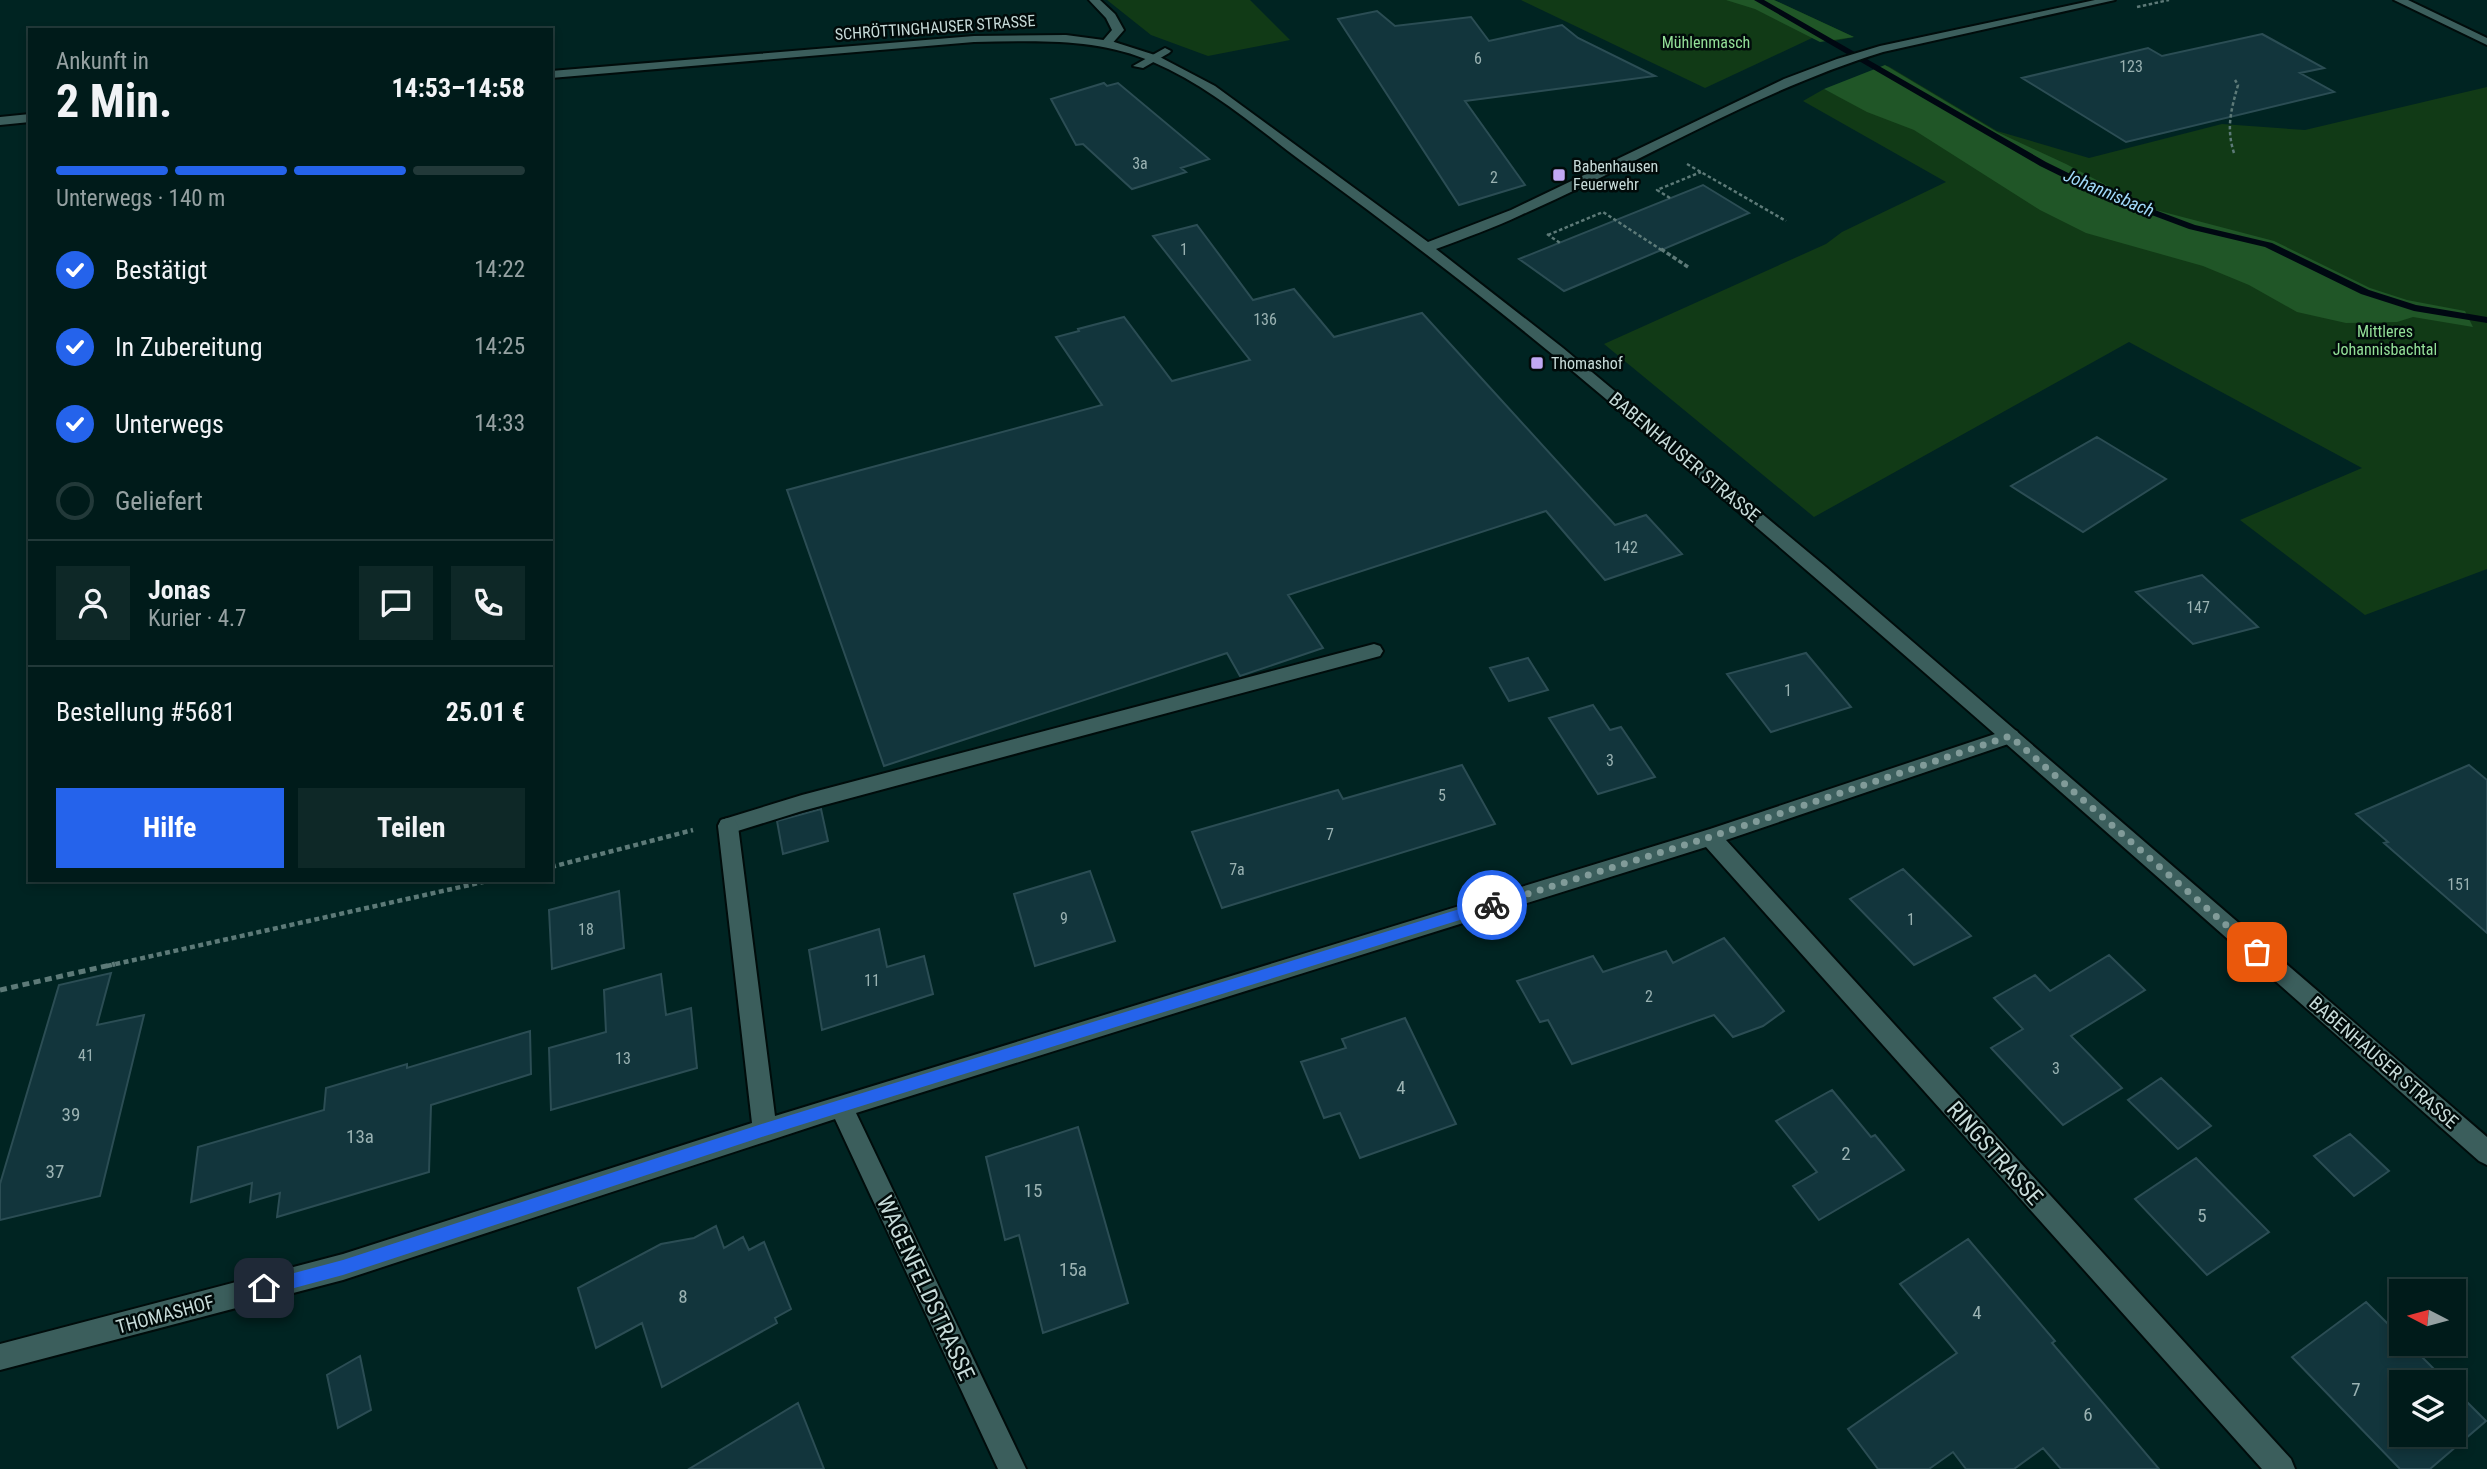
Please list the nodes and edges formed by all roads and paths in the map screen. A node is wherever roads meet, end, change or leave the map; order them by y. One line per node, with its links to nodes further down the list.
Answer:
1 (1094, 0): 5 (main road)
2 (2110, 0): 18 (main road)
3 (2399, 0): 4 (main road)
4 (2487, 42)
5 (1106, 44): 6 (main road, SCHRÖTTINGHAUSER STRASSE); 8 (main road, SCHRÖTTINGHAUSER STRASSE)
6 (1160, 54): 7 (main road); 18 (main road, SCHRÖTTINGHAUSER STRASSE)
7 (1139, 66)
8 (553, 75)
9 (2235, 80): 12 (path)
10 (28, 118): 11 (main road)
11 (0, 121)
12 (2234, 153)
13 (1683, 161): 14 (path)
14 (1701, 172): 15 (path); 16 (path)
15 (1670, 198)
16 (1786, 221)
17 (1548, 235): 19 (path)
18 (1428, 247): 21 (main road, BABENHAUSER STRASSE)
19 (1688, 267)
20 (1374, 651): 22 (main road)
21 (2010, 736): 23 (main road, THOMASHOF); 29 (main road, BABENHAUSER STRASSE)
22 (728, 826): 24 (path); 28 (main road)
23 (1710, 837): 27 (main road, THOMASHOF); 32 (main road, RINGSTRASSE)
24 (553, 866)
25 (483, 882): 26 (path)
26 (0, 990)
27 (841, 1106): 28 (main road, THOMASHOF); 31 (main road, WAGENFELDSTRASSE)
28 (765, 1130): 30 (main road, THOMASHOF)
29 (2487, 1153)
30 (0, 1357)
31 (1012, 1469)
32 (2281, 1469)

